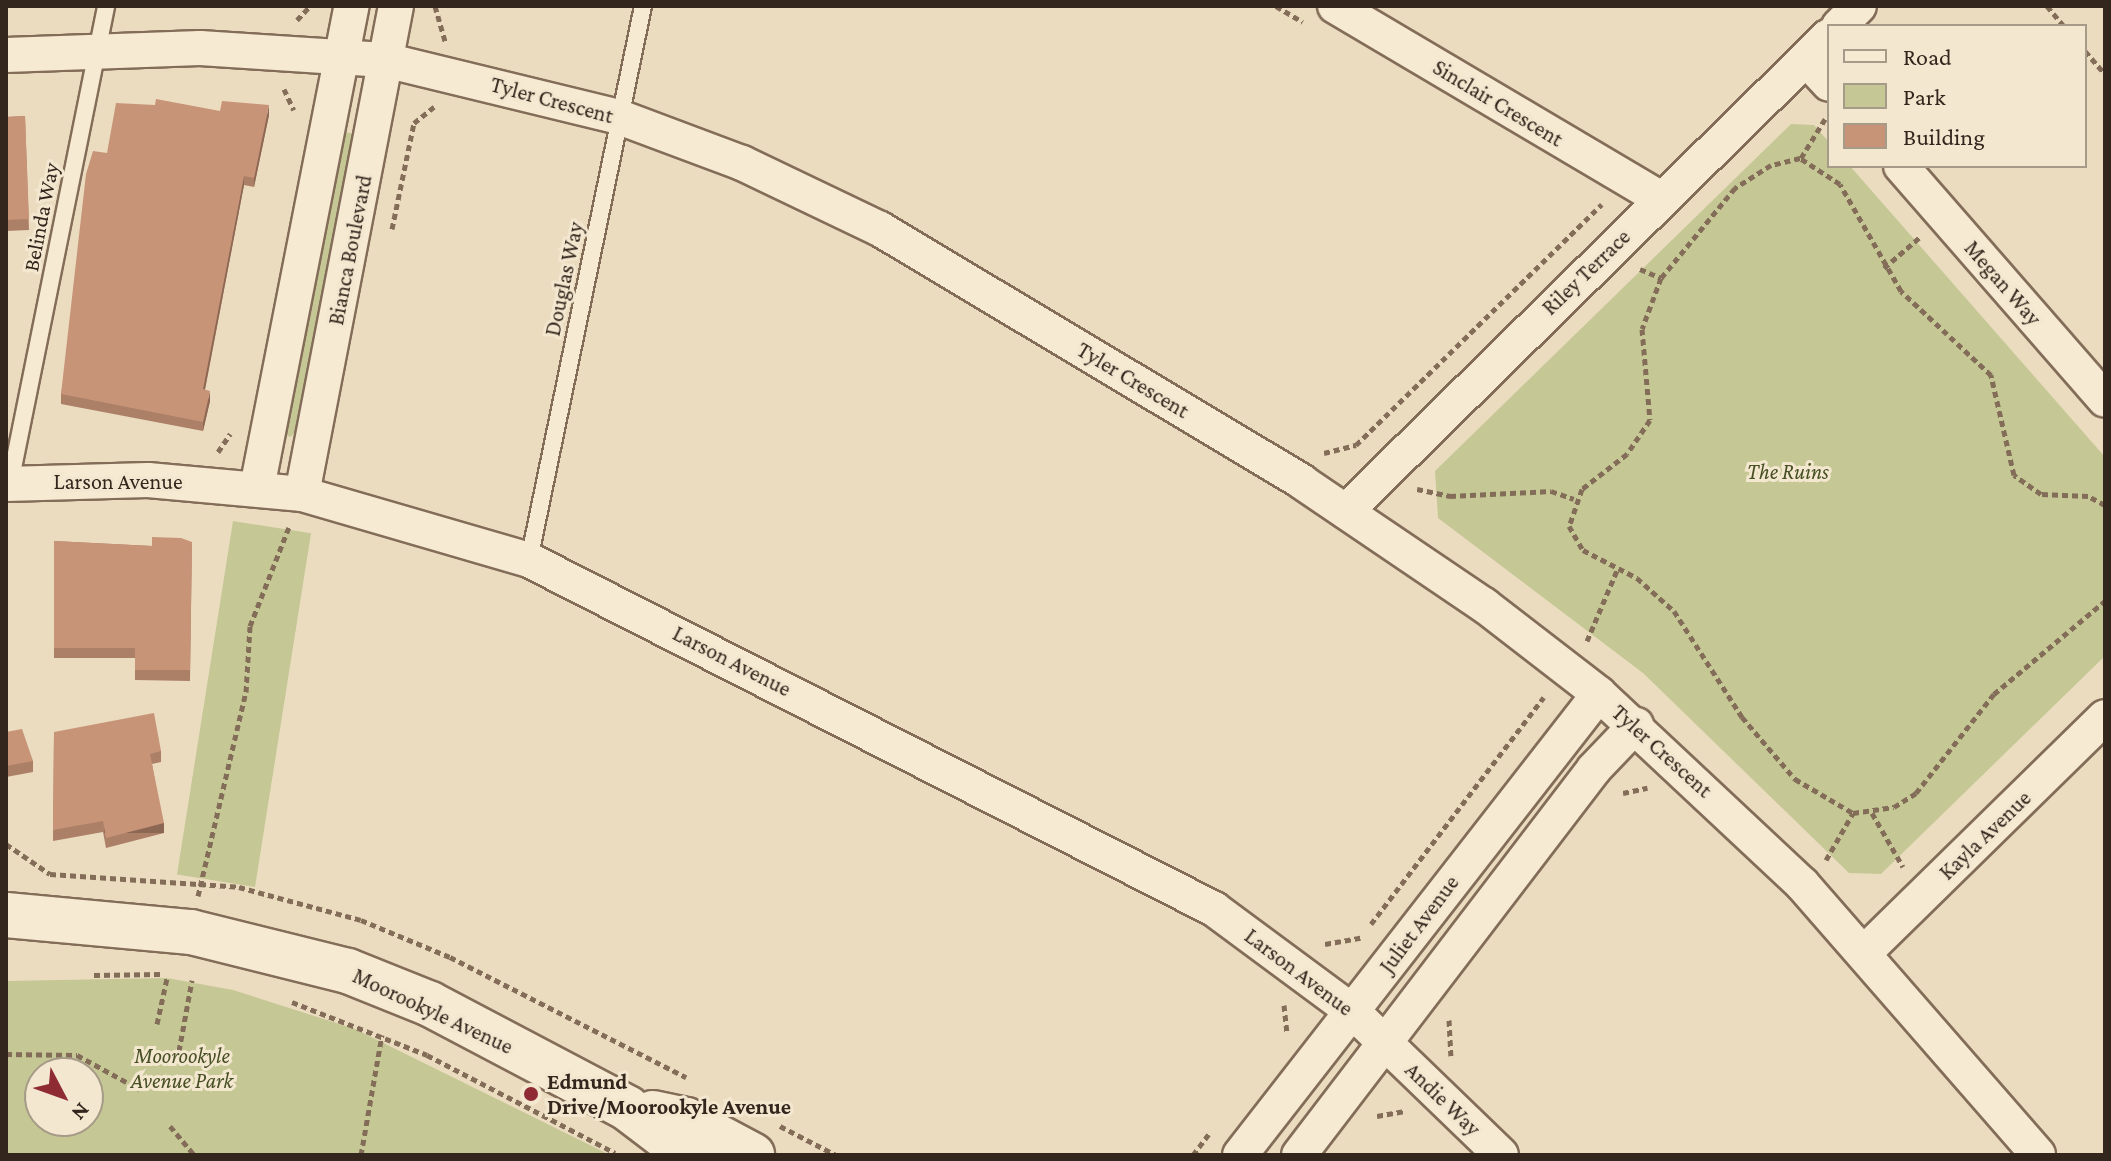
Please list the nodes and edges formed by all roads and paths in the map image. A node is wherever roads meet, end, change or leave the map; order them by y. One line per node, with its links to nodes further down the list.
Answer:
1 (106, 6): 12 (lane, Belinda Way)
2 (310, 6): 14 (path)
3 (352, 6): 17 (street, Bianca Boulevard)
4 (396, 6): 18 (street, Bianca Boulevard)
5 (435, 6): 19 (path)
6 (643, 6): 24 (lane, Douglas Way)
7 (1335, 6): 29 (street, Sinclair Crescent)
8 (1859, 6): 10 (street)
9 (2047, 6): 11 (path)
10 (1841, 24)
11 (2062, 24)
12 (98, 47): 14 (street, Tyler Crescent); 16 (street, Tyler Crescent); 40 (lane, Belinda Way)
13 (1817, 47): 21 (street); 30 (street, Riley Terrace)
14 (289, 53): 17 (street, Tyler Crescent); 26 (path)
15 (2087, 53): 20 (path)
16 (6, 55)
17 (341, 57): 18 (street, Tyler Crescent); 41 (street, Bianca Boulevard)
18 (385, 60): 19 (street, Tyler Crescent); 42 (street, Bianca Boulevard)
19 (439, 71): 22 (path); 24 (street, Tyler Crescent)
20 (2105, 74)
21 (1827, 78)
22 (433, 109): 23 (path); 32 (path)
23 (447, 111)
24 (619, 117): 38 (street, Tyler Crescent); 49 (lane, Douglas Way)
25 (1827, 119): 27 (path)
26 (292, 120)
27 (1800, 158): 33 (path); 43 (path)
28 (1903, 168): 31 (street, Megan Way)
29 (1626, 180): 30 (street, Sinclair Crescent); 36 (path)
30 (1661, 199): 37 (street, Riley Terrace)
31 (1945, 216): 33 (path); 34 (street, Megan Way)
32 (389, 244)
33 (1884, 268): 44 (path)
34 (2105, 400)
35 (232, 420): 39 (path)
36 (1367, 435): 37 (path); 38 (path)
37 (1392, 462): 43 (path); 45 (street, Riley Terrace)
38 (1302, 482): 45 (street, Tyler Crescent)
39 (213, 483): 40 (street, Larson Avenue); 41 (street, Larson Avenue)
40 (8, 484)
41 (257, 488): 42 (street, Larson Avenue)
42 (302, 494): 49 (street, Larson Avenue)
43 (1574, 499): 50 (path)
44 (2105, 505)
45 (1346, 511): 52 (street, Tyler Crescent)
46 (278, 524): 47 (path)
47 (289, 527): 48 (path); 63 (path)
48 (303, 528)
49 (529, 560): 65 (street, Larson Avenue)
50 (1618, 568): 51 (path); 52 (path)
51 (2105, 601)
52 (1566, 669): 54 (street, Tyler Crescent); 55 (path)
53 (1534, 688): 55 (path)
54 (1599, 694): 57 (street, Tyler Crescent); 69 (street, Juliet Avenue)
55 (1545, 696): 65 (path)
56 (2105, 717): 64 (street, Kayla Avenue)
57 (1636, 725): 64 (street, Tyler Crescent); 73 (street, Juliet Avenue)
58 (1652, 787): 59 (path)
59 (1615, 803)
60 (6, 883): 62 (street, Moorookyle Avenue)
61 (6, 915): 62 (street, Moorookyle Avenue)
62 (86, 922): 63 (street, Moorookyle Avenue)
63 (191, 932): 79 (street, Moorookyle Avenue)
64 (1864, 953): 92 (street, Tyler Crescent)
65 (1288, 961): 69 (street, Larson Avenue); 74 (path)
66 (94, 975): 71 (path)
67 (192, 980): 75 (path)
68 (279, 998): 72 (path)
69 (1352, 1011): 73 (street, Larson Avenue); 89 (street, Juliet Avenue)
70 (1455, 1011): 78 (path)
71 (157, 1024)
72 (382, 1035): 84 (path); 85 (path)
73 (1386, 1043): 78 (street, Andie Way); 90 (street, Juliet Avenue)
74 (1278, 1046)
75 (179, 1051)
76 (6, 1054): 77 (path)
77 (139, 1089)
78 (1444, 1098): 80 (path); 91 (street, Andie Way)
79 (627, 1108): 86 (street, Moorookyle Avenue); 87 (street, Moorookyle Avenue)
80 (1372, 1123)
81 (170, 1126): 83 (path)
82 (1212, 1131): 88 (path)
83 (194, 1155)
84 (361, 1155)
85 (620, 1155)
86 (689, 1155)
87 (752, 1155)
88 (1193, 1155)
89 (1240, 1155)
90 (1299, 1155)
91 (1501, 1155)
92 (2038, 1155)

